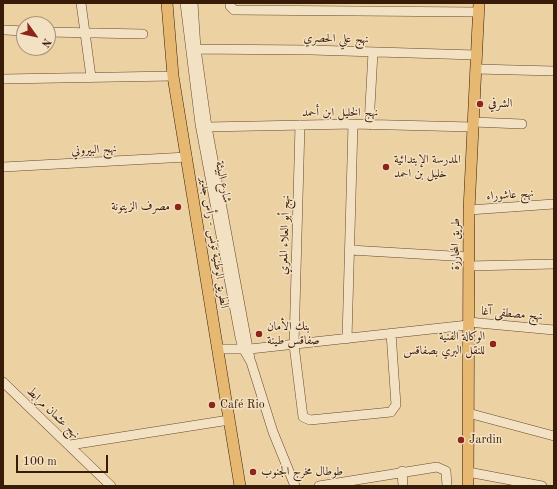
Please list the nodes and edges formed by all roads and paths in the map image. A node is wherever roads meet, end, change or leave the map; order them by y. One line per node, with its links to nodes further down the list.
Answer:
1 (81, 3): 14 (street)
2 (166, 3): 21 (main road, الطريق الوطنية تونس - رأس جدير)
3 (185, 3): 16 (street, شارع البيئة)
4 (192, 3): 16 (street, شارع البيئة)
5 (230, 3): 7 (street)
6 (314, 6): 7 (street); 8 (street)
7 (271, 7)
8 (358, 8): 9 (street)
9 (424, 8): 10 (street)
10 (479, 8): 18 (main road, طريق المحارزة)
11 (5, 30): 12 (street)
12 (16, 31)
13 (56, 32): 14 (street)
14 (85, 33): 15 (street); 22 (street)
15 (143, 34)
16 (193, 49): 17 (street, نهج علي الحصري); 29 (street, شارع البيئة); 43 (street, شارع البيئة)
17 (373, 52): 18 (street, نهج علي الحصري); 28 (street)
18 (476, 55): 19 (main road, طريق المحارزة)
19 (476, 69): 20 (street); 25 (main road, طريق المحارزة)
20 (554, 71)
21 (174, 76): 22 (street); 30 (main road, الطريق الوطنية تونس - رأس جدير)
22 (91, 77): 23 (street)
23 (3, 79)
24 (353, 124): 27 (street, نهج الخليل ابن أحمد); 28 (street, نهج الخليل ابن أحمد); 34 (street)
25 (473, 124): 26 (street, نهج الخليل ابن أحمد); 28 (street, نهج الخليل ابن أحمد); 33 (main road, طريق المحارزة)
26 (522, 124)
27 (300, 125): 29 (street, نهج الخليل ابن أحمد); 41 (street, نهج أبو العلاء المعري)
28 (369, 125)
29 (207, 127): 43 (street, شارع البيئة)
30 (187, 157): 31 (street, نهج البيروني); 42 (main road, الطريق الوطنية تونس - رأس جدير)
31 (3, 167)
32 (554, 204): 33 (street, نهج عاشوراء)
33 (468, 210): 35 (main road, طريق المحارزة)
34 (350, 250): 35 (street); 40 (street)
35 (469, 262): 36 (street); 37 (main road, طريق المحارزة)
36 (554, 264)
37 (468, 324): 38 (street, نهج مصطفى آغا); 39 (street, نهج مصطفى آغا); 47 (main road, طريق المحارزة)
38 (554, 330)
39 (391, 333): 40 (street, نهج مصطفى آغا); 41 (street, نهج أبو العلاء المعري)
40 (347, 338): 41 (street, نهج مصطفى آغا)
41 (294, 345): 43 (street, نهج مصطفى آغا)
42 (218, 349): 43 (street, نهج مصطفى آغا); 48 (main road, الطريق الوطنية تونس - رأس جدير)
43 (246, 349): 56 (street, شارع البيئة)
44 (3, 378): 46 (street, نهج عثمان مرابط)
45 (3, 382): 46 (street, نهج عثمان مرابط)
46 (12, 390): 50 (street, نهج عثمان مرابط)
47 (468, 413): 49 (street); 52 (main road, طريق المحارزة)
48 (229, 420): 50 (street); 55 (main road, الطريق الوطنية تونس - رأس جدير)
49 (554, 436)
50 (70, 445): 54 (street, نهج عثمان مرابط)
51 (402, 471): 57 (street); 58 (street); 59 (street)
52 (468, 472): 53 (street); 60 (main road, طريق المحارزة)
53 (511, 484): 61 (street)
54 (111, 486)
55 (240, 486)
56 (295, 486)
57 (319, 486)
58 (403, 486)
59 (447, 486)
60 (468, 486)
61 (542, 486)

